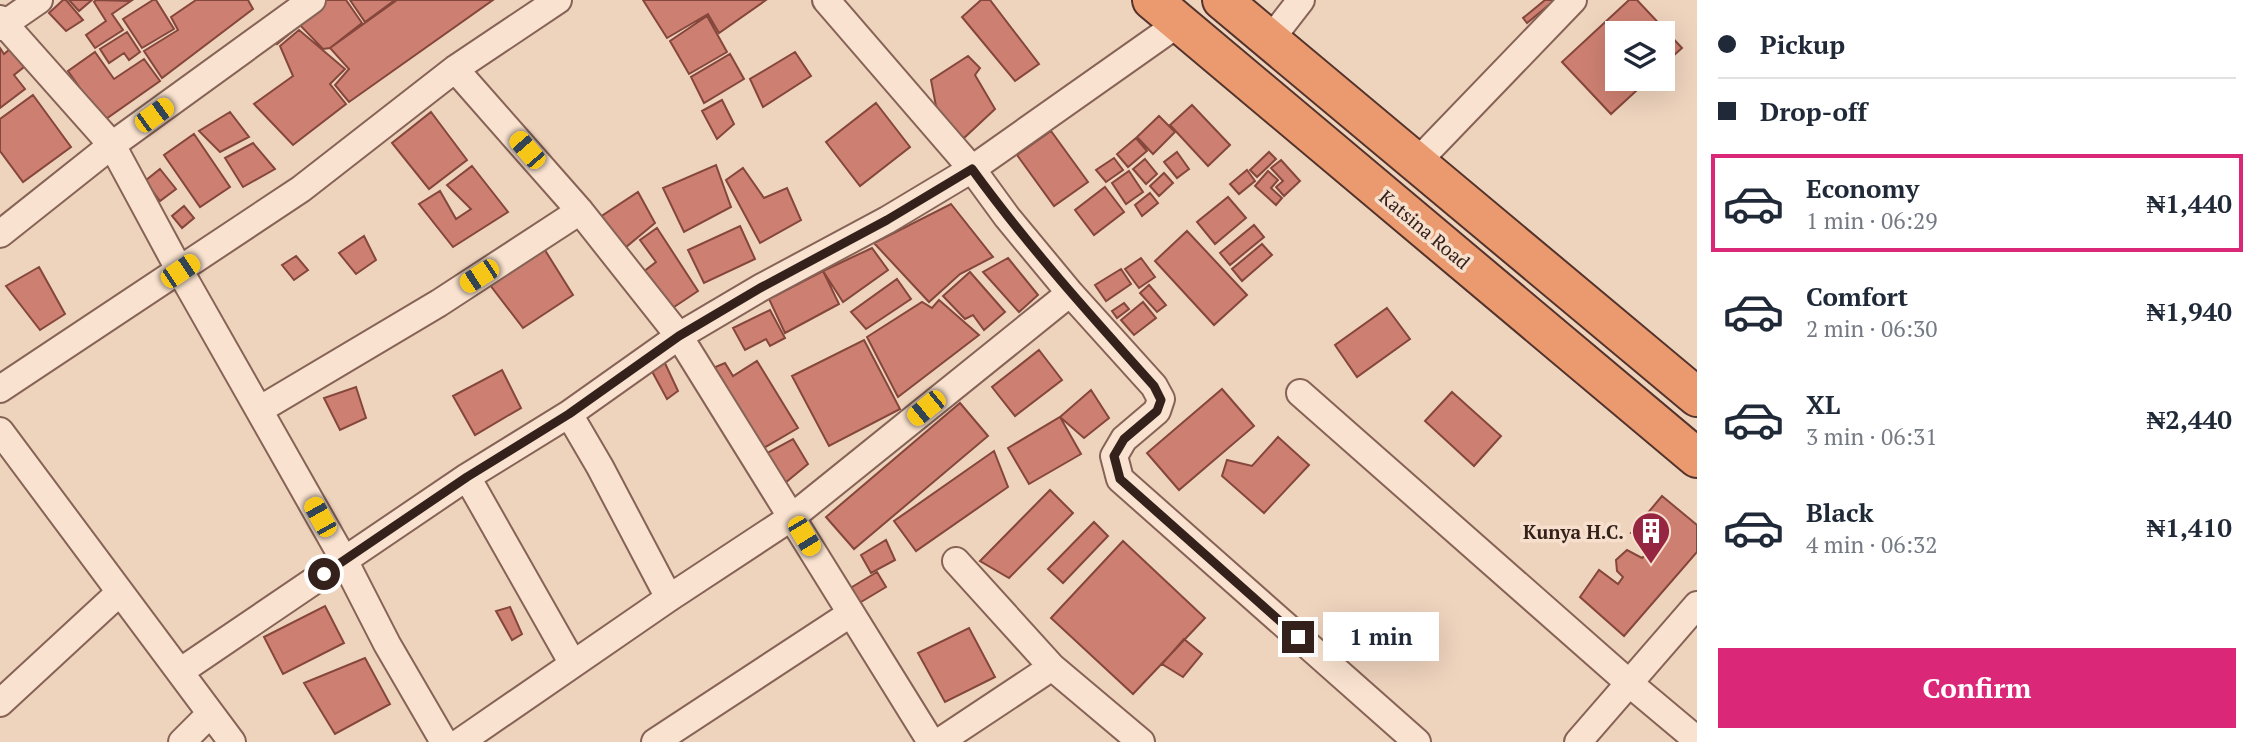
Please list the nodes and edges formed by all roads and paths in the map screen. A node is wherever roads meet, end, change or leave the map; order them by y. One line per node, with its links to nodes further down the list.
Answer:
1 (39, 0): 9 (street)
2 (312, 0): 12 (street)
3 (558, 0): 11 (street)
4 (826, 0): 14 (street)
5 (1222, 0): 10 (highway)
6 (1301, 0): 10 (street)
7 (1573, 0): 13 (street)
8 (1166, 11): 14 (street); 26 (highway, Katsina Road)
9 (1, 23): 12 (street)
10 (1270, 40): 13 (highway)
11 (455, 69): 15 (street); 17 (street)
12 (112, 145): 16 (street); 17 (street)
13 (1417, 162): 22 (highway)
14 (972, 169): 18 (street); 19 (street)
15 (580, 211): 19 (street); 23 (street)
16 (0, 234)
17 (180, 271): 20 (street); 23 (street)
18 (1070, 293): 28 (street); 50 (street)
19 (679, 336): 24 (street); 28 (street)
20 (0, 389)
21 (1300, 393): 38 (street)
22 (1697, 397)
23 (259, 410): 29 (street)
24 (569, 414): 27 (street); 32 (street)
25 (0, 431): 31 (street)
26 (1697, 458)
27 (467, 477): 29 (street); 35 (street)
28 (792, 517): 32 (street); 34 (street)
29 (344, 560): 37 (street); 44 (street)
30 (956, 561): 36 (street)
31 (119, 593): 37 (street); 39 (street)
32 (669, 598): 35 (street)
33 (1697, 606): 38 (street)
34 (850, 614): 46 (street); 47 (street)
35 (573, 664): 45 (street)
36 (1052, 667): 48 (street); 49 (street)
37 (181, 671): 40 (street)
38 (1629, 683): 41 (street); 51 (street)
39 (0, 703)
40 (210, 714): 42 (street); 43 (street)
41 (1697, 740)
42 (182, 742)
43 (232, 742)
44 (444, 742)
45 (460, 742)
46 (655, 742)
47 (931, 742)
48 (939, 742)
49 (1142, 742)
50 (1417, 742)
51 (1578, 742)

